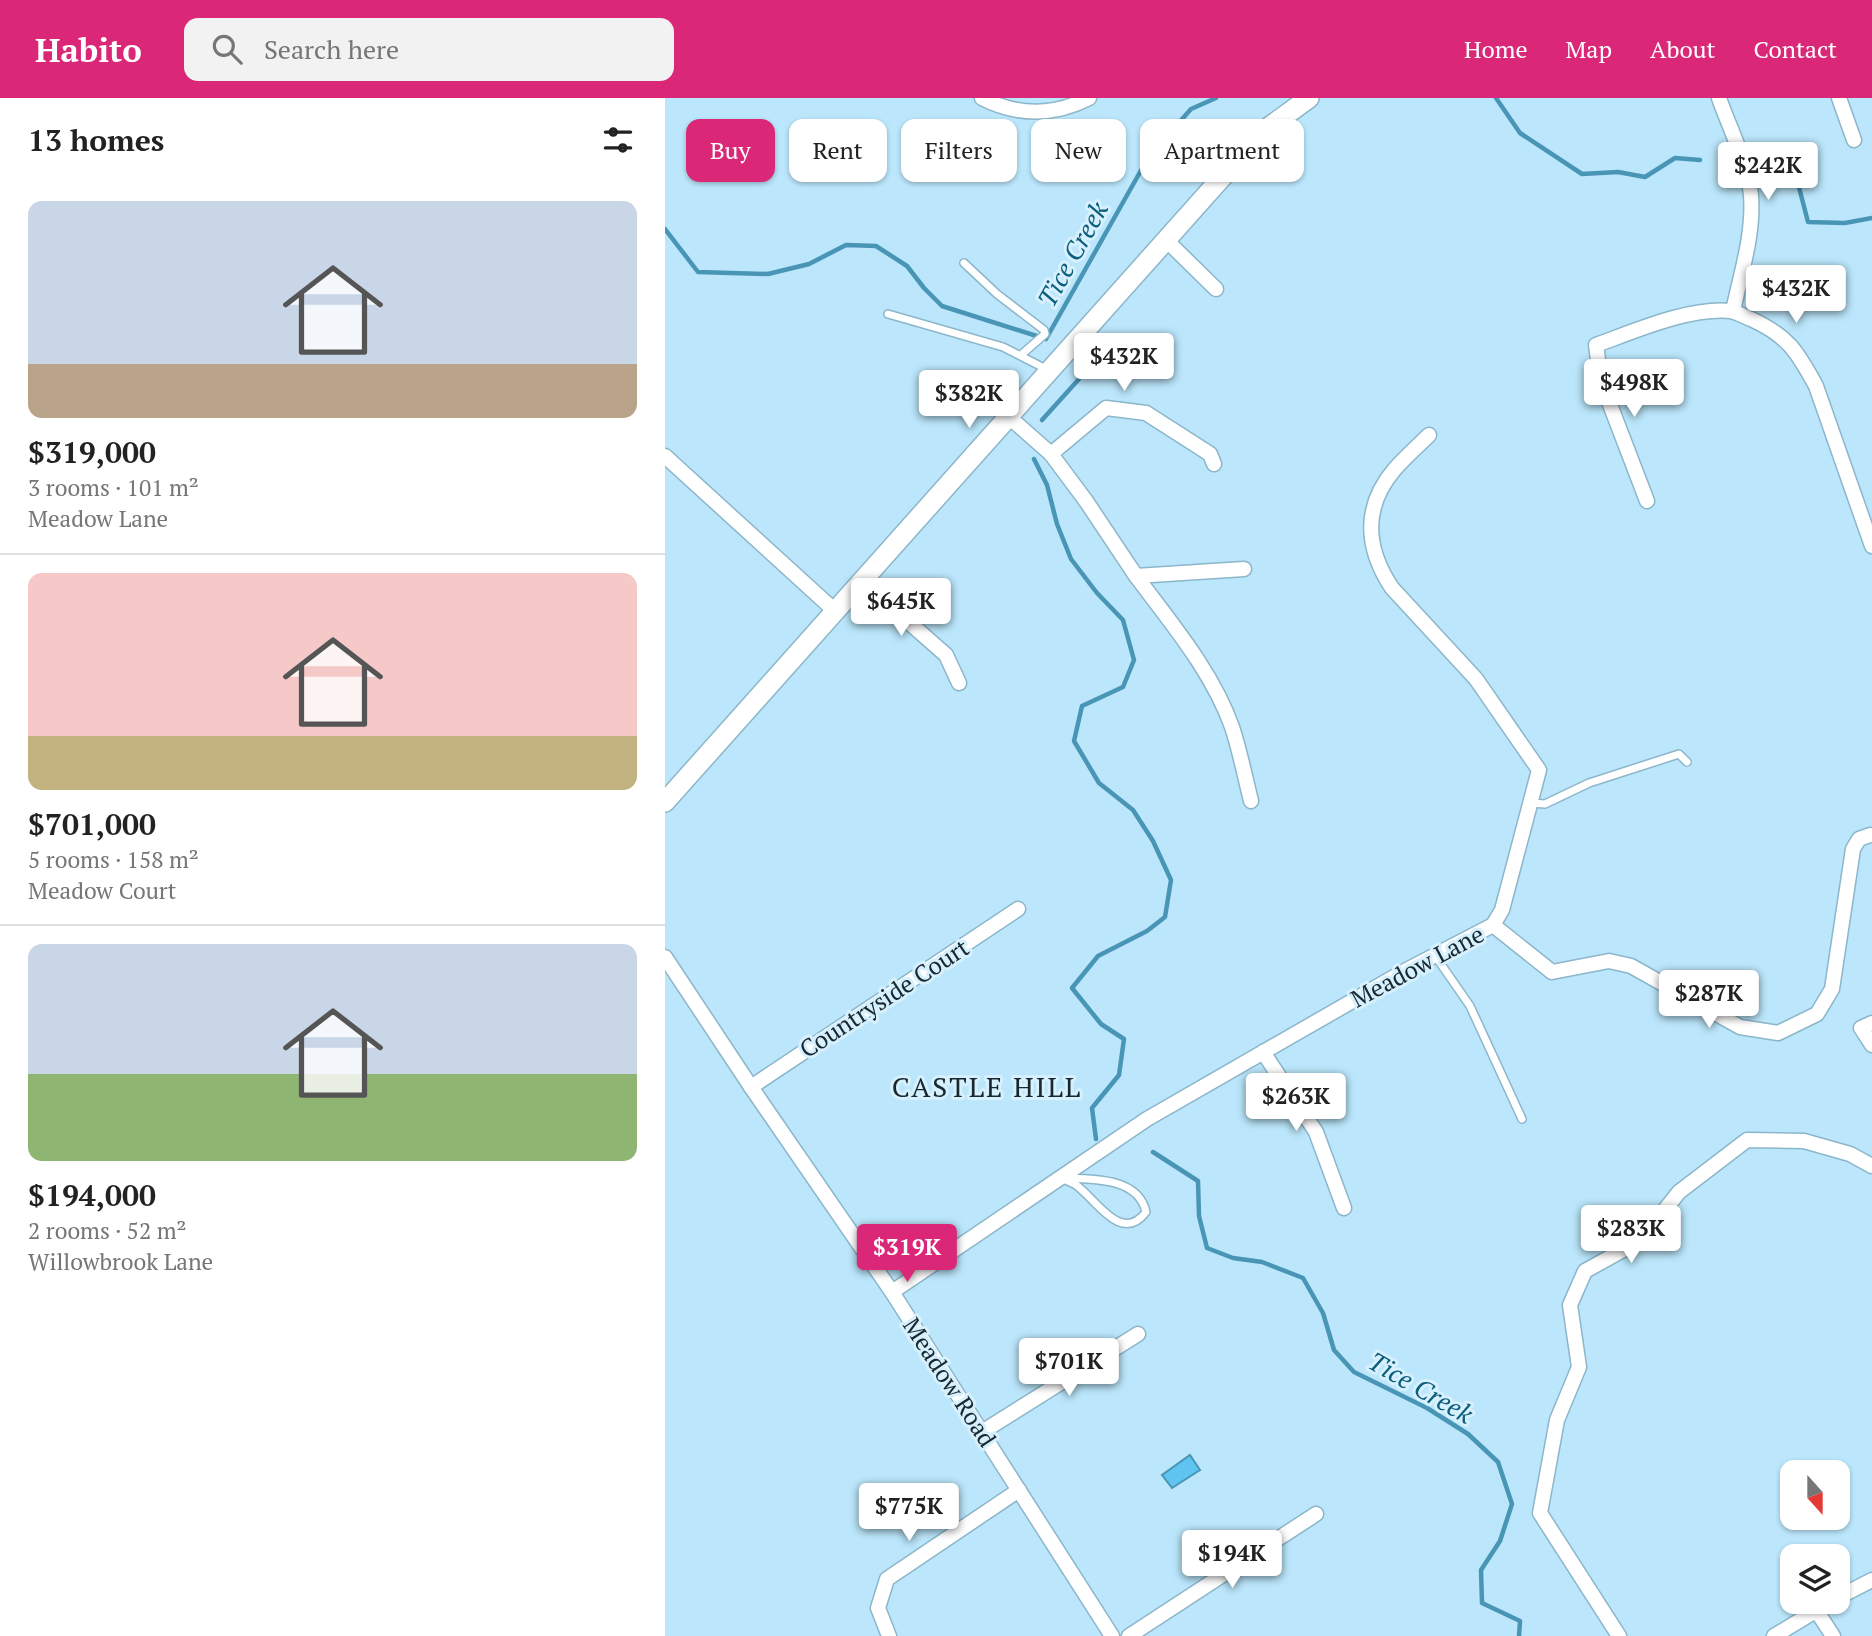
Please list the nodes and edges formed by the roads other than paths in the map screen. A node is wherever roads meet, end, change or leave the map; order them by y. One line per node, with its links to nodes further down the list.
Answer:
1 (982, 98): 2 (street)
2 (1089, 98)
3 (1309, 98): 7 (street)
4 (1719, 98): 10 (street)
5 (1839, 98): 6 (street)
6 (1854, 140)
7 (1166, 240): 9 (street); 13 (street)
8 (964, 263): 12 (lane)
9 (1216, 289)
10 (1733, 311): 19 (street); 20 (street)
11 (888, 314): 12 (lane)
12 (1021, 355): 13 (lane)
13 (1048, 371): 14 (street)
14 (1008, 416): 16 (street); 23 (street)
15 (1429, 435): 29 (street, Meadow Lane)
16 (1051, 454): 18 (street); 22 (street)
17 (665, 456): 24 (street)
18 (1214, 464)
19 (1647, 500)
20 (1872, 546)
21 (1244, 569): 22 (street)
22 (1136, 576): 27 (street)
23 (862, 581): 24 (street); 25 (street)
24 (835, 611): 28 (street)
25 (959, 682)
26 (1686, 762): 29 (lane)
27 (1251, 801)
28 (665, 802)
29 (1530, 803): 32 (street, Meadow Lane)
30 (1870, 835): 32 (street)
31 (1018, 909): 38 (street, Countryside Court)
32 (1493, 925): 34 (street, Meadow Lane)
33 (665, 957): 38 (street, Meadow Road)
34 (1436, 957): 37 (street, Meadow Lane); 39 (lane)
35 (1872, 1023): 36 (street)
36 (1872, 1045)
37 (1263, 1052): 41 (street, Meadow Lane); 42 (street)
38 (751, 1087): 43 (street, Meadow Road)
39 (1523, 1119)
40 (1872, 1166): 55 (street)
41 (1060, 1178): 41 (lane); 43 (street, Meadow Lane)
42 (1344, 1208)
43 (892, 1292): 45 (street, Meadow Road)
44 (1138, 1334): 45 (street)
45 (982, 1432): 46 (street, Meadow Road)
46 (1019, 1490): 52 (street); 53 (street, Meadow Road)
47 (1316, 1514): 54 (street)
48 (1872, 1580): 49 (street)
49 (1850, 1591)
50 (1810, 1614): 56 (street)
51 (1819, 1614): 57 (street)
52 (889, 1636)
53 (1112, 1636)
54 (1129, 1636)
55 (1619, 1636)
56 (1774, 1636)
57 (1833, 1636)

